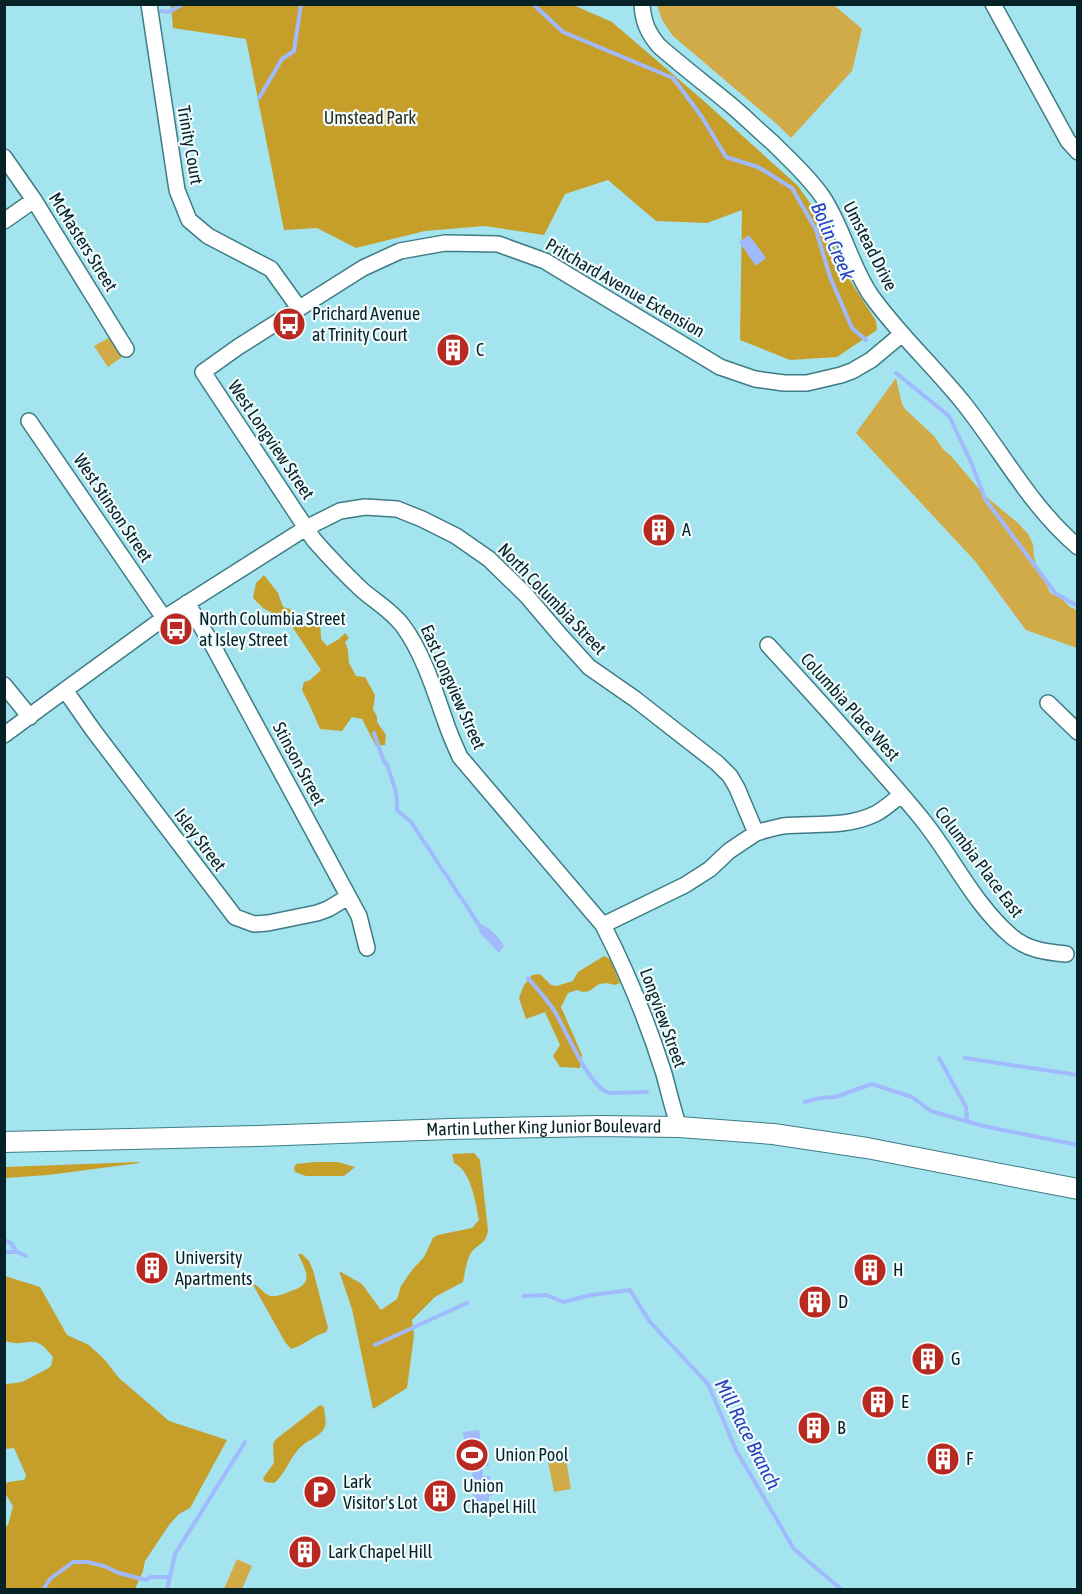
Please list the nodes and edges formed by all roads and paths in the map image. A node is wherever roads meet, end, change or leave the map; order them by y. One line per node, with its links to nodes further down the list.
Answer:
1 (149, 4): 8 (street, Trinity Court)
2 (642, 4): 9 (street, Umstead Drive)
3 (993, 4): 4 (street)
4 (1074, 142)
5 (4, 157): 6 (street, McMasters Street)
6 (34, 200): 7 (street); 10 (street, McMasters Street)
7 (4, 221)
8 (299, 308): 9 (street, Pritchard Avenue Extension); 11 (street, Pritchard Avenue Extension)
9 (902, 334): 14 (street, Umstead Drive)
10 (126, 349)
11 (202, 372): 13 (street, West Longview Street)
12 (29, 420): 16 (street, West Stinson Street)
13 (306, 528): 15 (street, North Columbia Street); 25 (street, North Columbia Street); 27 (street, East Longview Street)
14 (1077, 547)
15 (188, 603): 16 (street, North Columbia Street); 26 (street, Stinson Street)
16 (164, 618): 19 (street, North Columbia Street)
17 (768, 645): 24 (street, Columbia Place West)
18 (4, 685): 21 (street)
19 (65, 690): 21 (street, North Columbia Street); 26 (street, Isley Street)
20 (1048, 703): 22 (street)
21 (30, 717): 23 (street, North Columbia Street)
22 (1077, 732)
23 (4, 735)
24 (902, 795): 25 (street); 29 (street, Columbia Place East)
25 (756, 833): 27 (street)
26 (348, 897): 28 (street, Stinson Street)
27 (603, 924): 30 (street, Longview Street)
28 (367, 948)
29 (1066, 954)
30 (679, 1127): 31 (main road, Martin Luther King Junior Boulevard); 32 (main road, Martin Luther King Junior Boulevard)
31 (4, 1142)
32 (1077, 1189)

